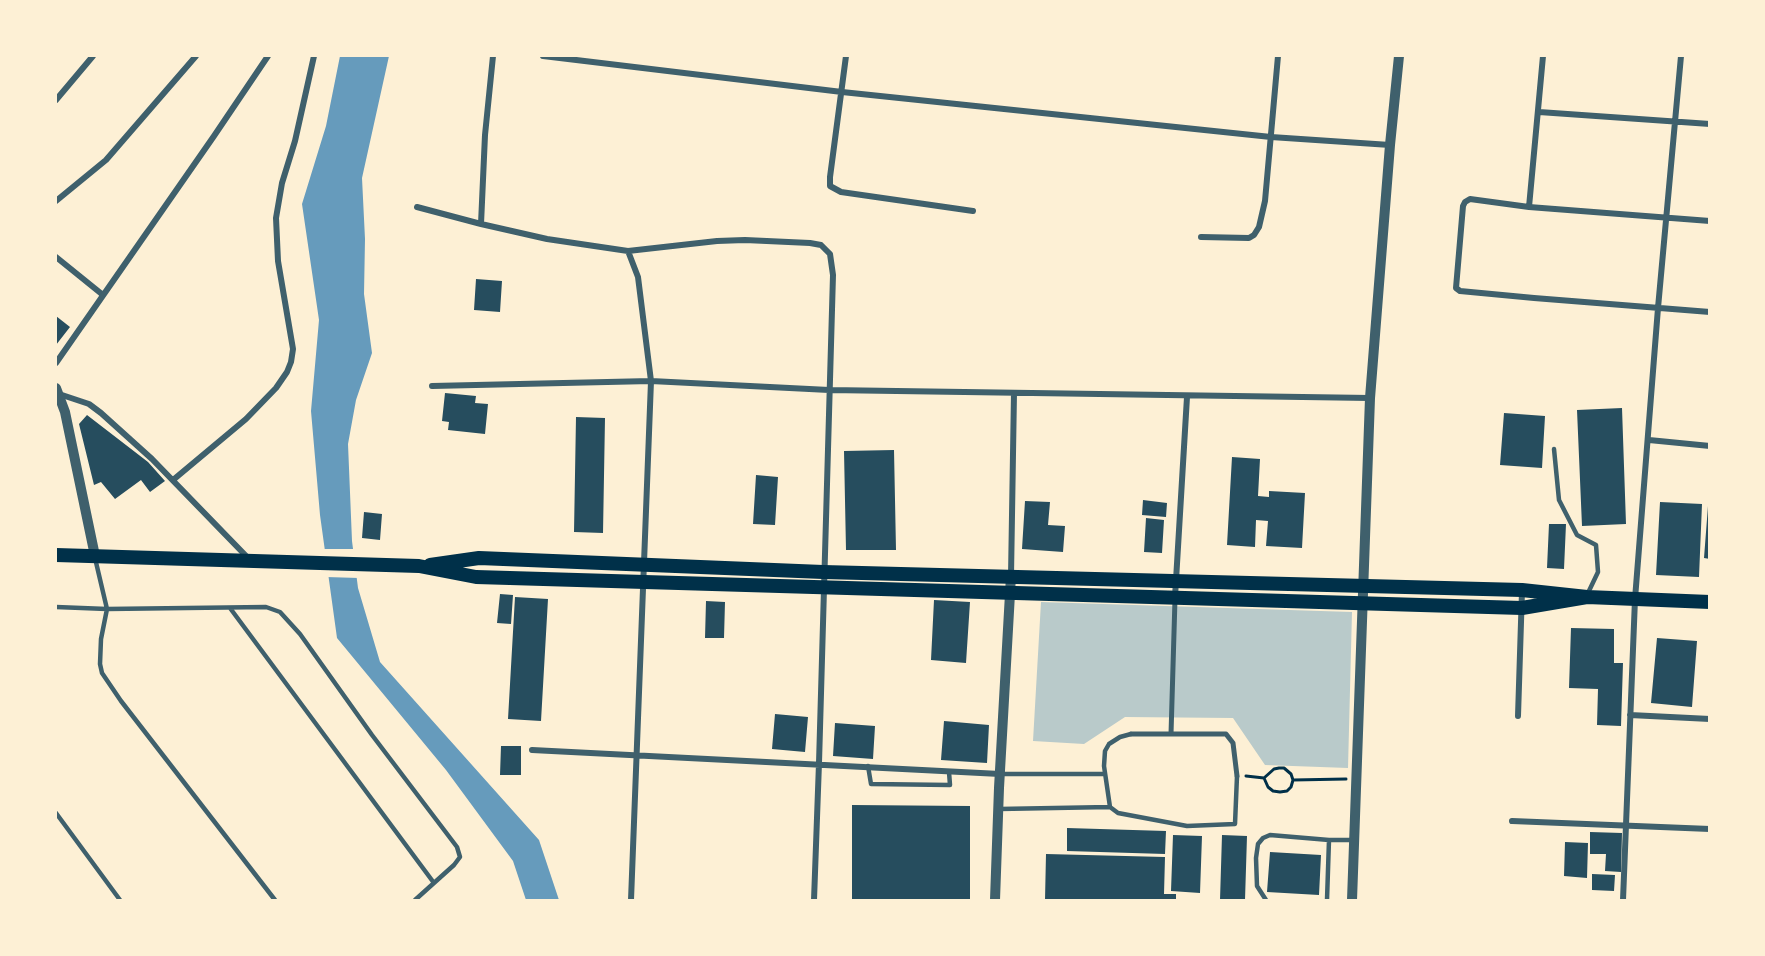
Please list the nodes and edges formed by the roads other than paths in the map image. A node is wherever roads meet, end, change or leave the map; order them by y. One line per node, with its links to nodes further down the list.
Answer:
1 (93, 56): 13 (street)
2 (196, 56): 19 (street)
3 (268, 56): 29 (street)
4 (314, 56): 43 (street)
5 (494, 56): 25 (street)
6 (543, 56): 12 (street)
7 (846, 56): 12 (street)
8 (1278, 56): 17 (street)
9 (1399, 56): 18 (street)
10 (1543, 56): 14 (street)
11 (1681, 56): 15 (street)
12 (842, 92): 17 (street); 22 (street)
13 (56, 100)
14 (1539, 112): 15 (street); 21 (street)
15 (1674, 121): 16 (street); 23 (street)
16 (1710, 124)
17 (1271, 137): 18 (street); 26 (street)
18 (1390, 145): 39 (street)
19 (56, 201)
20 (417, 207): 25 (street)
21 (1529, 207): 23 (street); 30 (street)
22 (973, 211)
23 (1666, 217): 24 (street); 30 (street)
24 (1710, 221)
25 (481, 224): 27 (street)
26 (1201, 237)
27 (628, 251): 33 (street); 35 (street)
28 (56, 257): 29 (street)
29 (103, 296): 32 (street)
30 (1658, 308): 31 (street); 40 (street)
31 (1710, 312)
32 (56, 363)
33 (651, 381): 34 (street); 35 (street); 48 (street)
34 (432, 386)
35 (829, 390): 37 (street); 49 (street)
36 (57, 391): 43 (street); 45 (street)
37 (1014, 393): 38 (street); 50 (street)
38 (1187, 397): 39 (street); 51 (street)
39 (1370, 398): 53 (street)
40 (1649, 440): 41 (street); 59 (street)
41 (1710, 446)
42 (1554, 449): 57 (lane)
43 (173, 480): 46 (street)
44 (56, 555): 45 (main road)
45 (95, 556): 46 (main road); 64 (lane)
46 (251, 562): 47 (main road)
47 (419, 566): 48 (main road); 52 (main road)
48 (643, 566): 49 (main road); 52 (street)
49 (824, 572): 50 (main road); 54 (street)
50 (1011, 576): 51 (main road); 56 (street)
51 (1175, 581): 53 (main road); 58 (street)
52 (644, 582): 54 (main road); 72 (street)
53 (1362, 586): 55 (main road); 61 (street)
54 (823, 588): 56 (main road); 73 (street)
55 (1522, 590): 57 (main road); 65 (street)
56 (1010, 593): 58 (main road); 76 (street)
57 (1587, 597): 59 (main road); 65 (main road)
58 (1175, 599): 61 (main road); 70 (street)
59 (1635, 599): 60 (main road); 66 (street)
60 (1710, 602)
61 (1362, 604): 65 (main road); 86 (street)
62 (56, 607): 64 (lane)
63 (230, 608): 64 (lane); 87 (lane); 87 (lane)
64 (107, 609): 89 (lane)
65 (1522, 609): 67 (street)
66 (1630, 715): 68 (street); 83 (street)
67 (1518, 716)
68 (1710, 719)
69 (1131, 734): 70 (street); 77 (lane)
70 (1171, 734): 78 (street)
71 (532, 750): 72 (street)
72 (638, 757): 73 (street); 91 (street)
73 (819, 764): 74 (street); 92 (street)
74 (868, 766): 75 (street); 75 (lane)
75 (949, 772): 76 (street)
76 (1000, 774): 77 (lane); 80 (street)
77 (1105, 774): 79 (lane)
78 (1237, 776): 79 (lane)
79 (1110, 807): 80 (lane)
80 (999, 809): 93 (street)
81 (56, 813): 88 (lane)
82 (1512, 821): 83 (street)
83 (1625, 826): 84 (street); 97 (street)
84 (1710, 829)
85 (1329, 840): 86 (lane); 94 (lane); 95 (lane)
86 (1354, 840): 96 (street)
87 (434, 883): 90 (lane)
88 (120, 900)
89 (275, 900)
90 (416, 900)
91 (632, 900)
92 (814, 900)
93 (995, 900)
94 (1266, 900)
95 (1328, 900)
96 (1352, 900)
97 (1623, 900)

